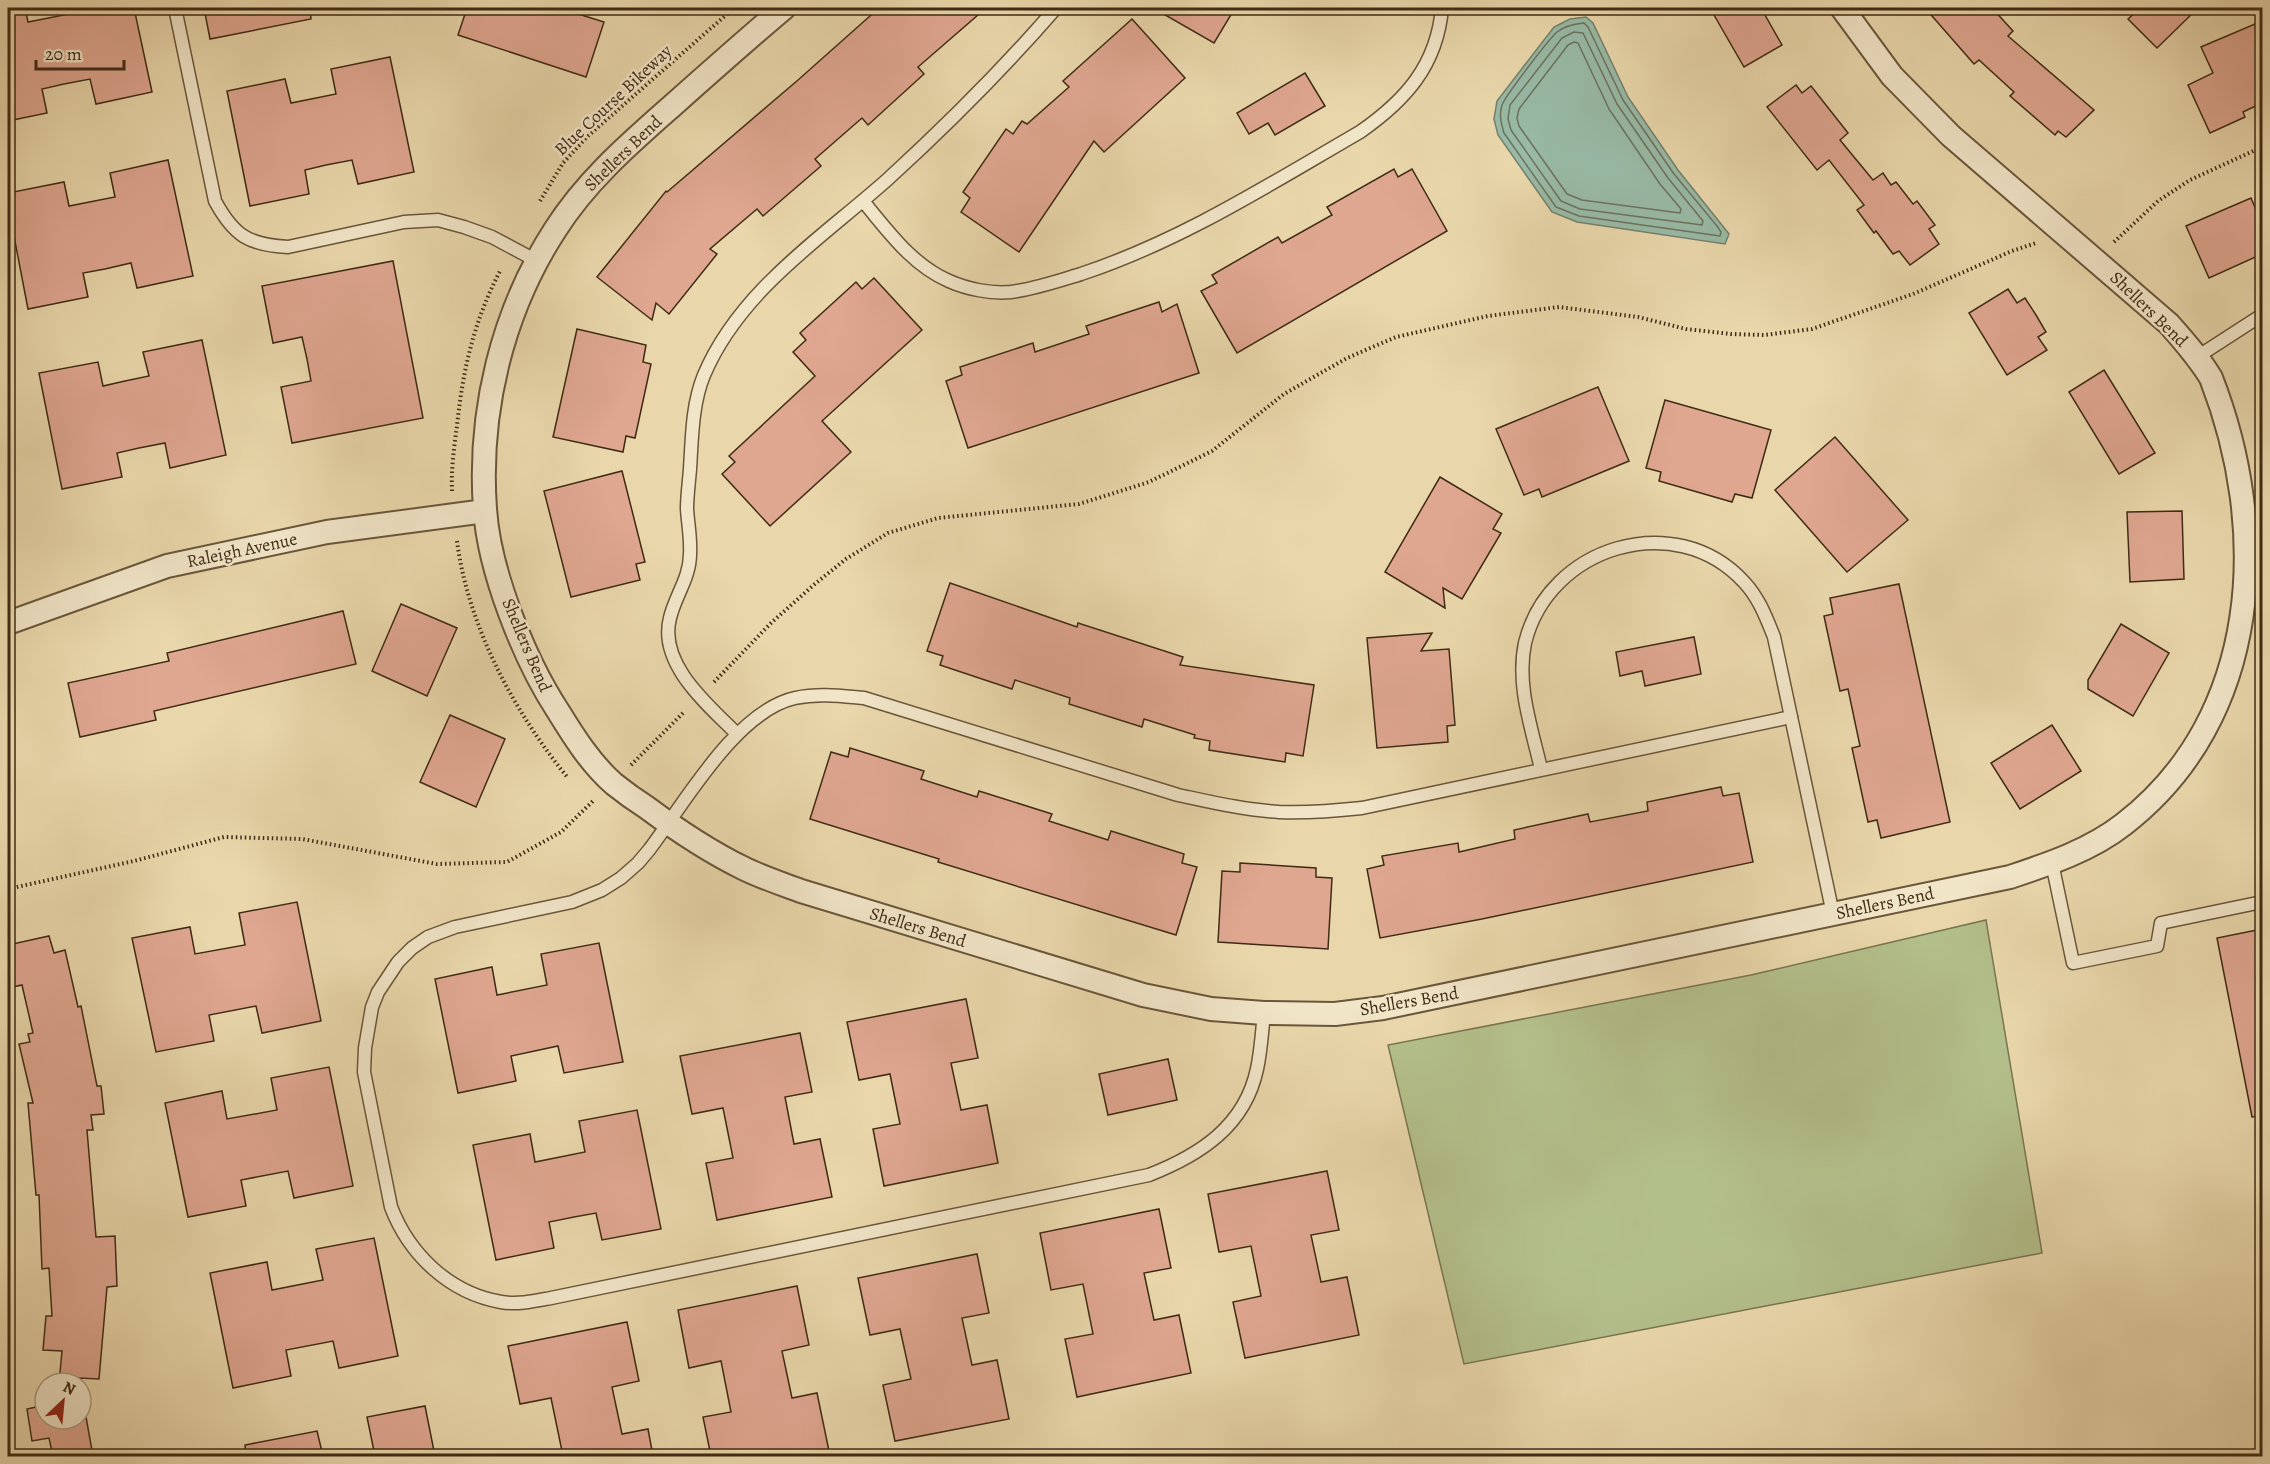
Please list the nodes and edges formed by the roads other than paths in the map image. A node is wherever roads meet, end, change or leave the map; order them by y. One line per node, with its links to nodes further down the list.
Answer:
1 (174, 8): 7 (lane)
2 (784, 8): 7 (street, Shellers Bend)
3 (1056, 8): 6 (lane)
4 (1442, 8): 6 (lane)
5 (1842, 8): 9 (street, Shellers Bend)
6 (863, 201): 13 (lane)
7 (537, 261): 10 (street, Shellers Bend)
8 (2262, 315): 9 (lane)
9 (2197, 357): 16 (street, Shellers Bend)
10 (485, 511): 11 (street, Raleigh Avenue); 15 (street, Shellers Bend)
11 (8, 623)
12 (1791, 717): 14 (lane); 14 (lane); 18 (lane)
13 (737, 734): 14 (lane); 15 (lane)
14 (1541, 769)
15 (669, 824): 19 (street, Shellers Bend); 19 (lane)
16 (2052, 863): 17 (lane); 18 (street, Shellers Bend)
17 (2262, 902)
18 (1833, 914): 19 (street, Shellers Bend)
19 (1264, 1013)

